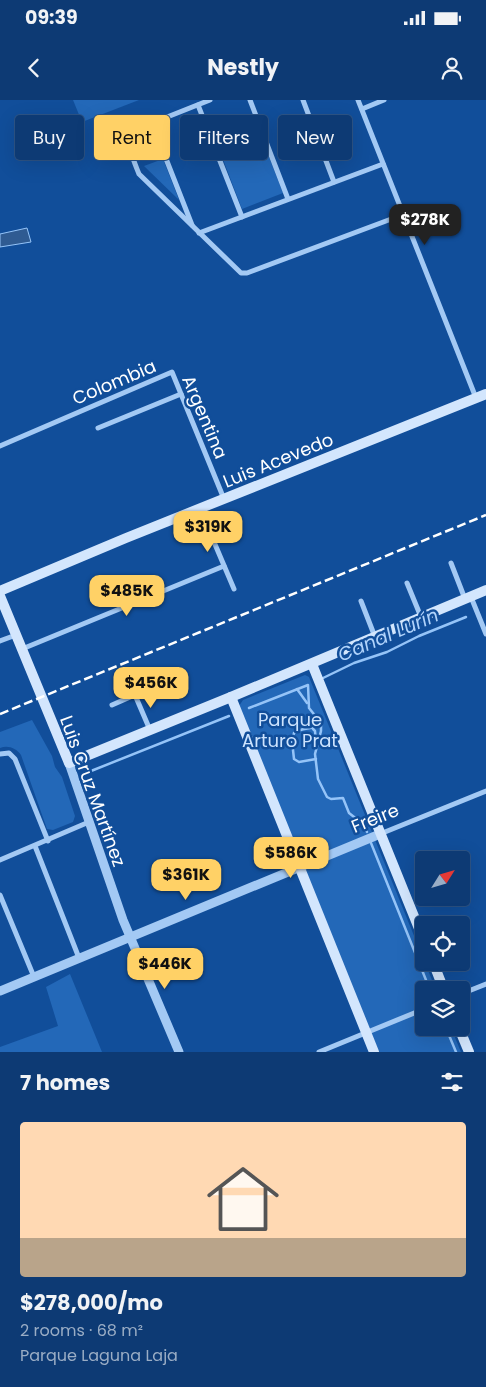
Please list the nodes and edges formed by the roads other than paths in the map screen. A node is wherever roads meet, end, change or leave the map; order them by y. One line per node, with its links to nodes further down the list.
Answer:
1 (210, 100): 6 (street)
2 (250, 100): 13 (street)
3 (303, 100): 12 (street)
4 (358, 100): 7 (street)
5 (384, 100): 7 (street)
6 (198, 105): 8 (street); 15 (street)
7 (362, 109): 11 (street)
8 (170, 116)
9 (134, 160): 16 (street)
10 (167, 160): 16 (street)
11 (383, 164): 12 (street); 14 (street)
12 (334, 182): 13 (street)
13 (288, 199): 15 (street)
14 (402, 215): 17 (street); 21 (street)
15 (242, 217): 17 (street)
16 (194, 229): 17 (street)
17 (199, 233)
18 (172, 372): 19 (street, Argentina); 23 (street, Colombia)
19 (181, 394): 22 (street, Colombia); 24 (street, Argentina)
20 (486, 394): 21 (main road, Luis Acevedo)
21 (476, 398): 24 (main road, Luis Acevedo)
22 (98, 428)
23 (0, 446)
24 (224, 500): 25 (main road, Luis Acevedo)
25 (200, 509): 27 (street); 31 (main road, Luis Acevedo)
26 (450, 563): 33 (street)
27 (224, 566): 29 (street); 40 (street)
28 (407, 583): 35 (street)
29 (234, 589)
30 (486, 590): 33 (main road)
31 (0, 591)
32 (0, 596): 36 (main road, Luis Cruz Martínez)
33 (468, 598): 35 (main road); 37 (street)
34 (361, 601): 38 (street)
35 (421, 618): 38 (main road)
36 (16, 634): 39 (street); 40 (main road, Luis Cruz Martínez)
37 (486, 634)
38 (375, 638): 41 (main road)
39 (0, 641)
40 (22, 649): 48 (main road, Luis Cruz Martínez)
41 (312, 664): 44 (main road); 51 (main road)
42 (146, 690): 43 (street)
43 (135, 695): 45 (street); 46 (street)
44 (231, 698): 46 (main road); 55 (main road)
45 (112, 704)
46 (150, 730): 48 (main road)
47 (0, 754): 52 (street)
48 (69, 763): 50 (street, Luis Cruz Martínez)
49 (486, 791): 51 (street, Freire)
50 (89, 822): 52 (street); 58 (street, Luis Cruz Martínez)
51 (380, 834): 55 (street, Freire); 57 (main road)
52 (48, 841): 53 (street)
53 (35, 846): 54 (street); 59 (street)
54 (0, 860)
55 (299, 866): 58 (street, Freire); 65 (main road)
56 (0, 896): 60 (street)
57 (415, 919)
58 (130, 937): 59 (street, Freire); 67 (street, Luis Cruz Martínez)
59 (79, 958): 60 (street, Freire)
60 (34, 977): 63 (street, Freire)
61 (486, 984): 62 (street)
62 (470, 990)
63 (0, 991)
64 (415, 1013): 65 (street)
65 (366, 1032): 68 (street); 69 (main road)
66 (462, 1036): 70 (main road)
67 (179, 1052)
68 (319, 1052)
69 (374, 1052)
70 (469, 1052)

